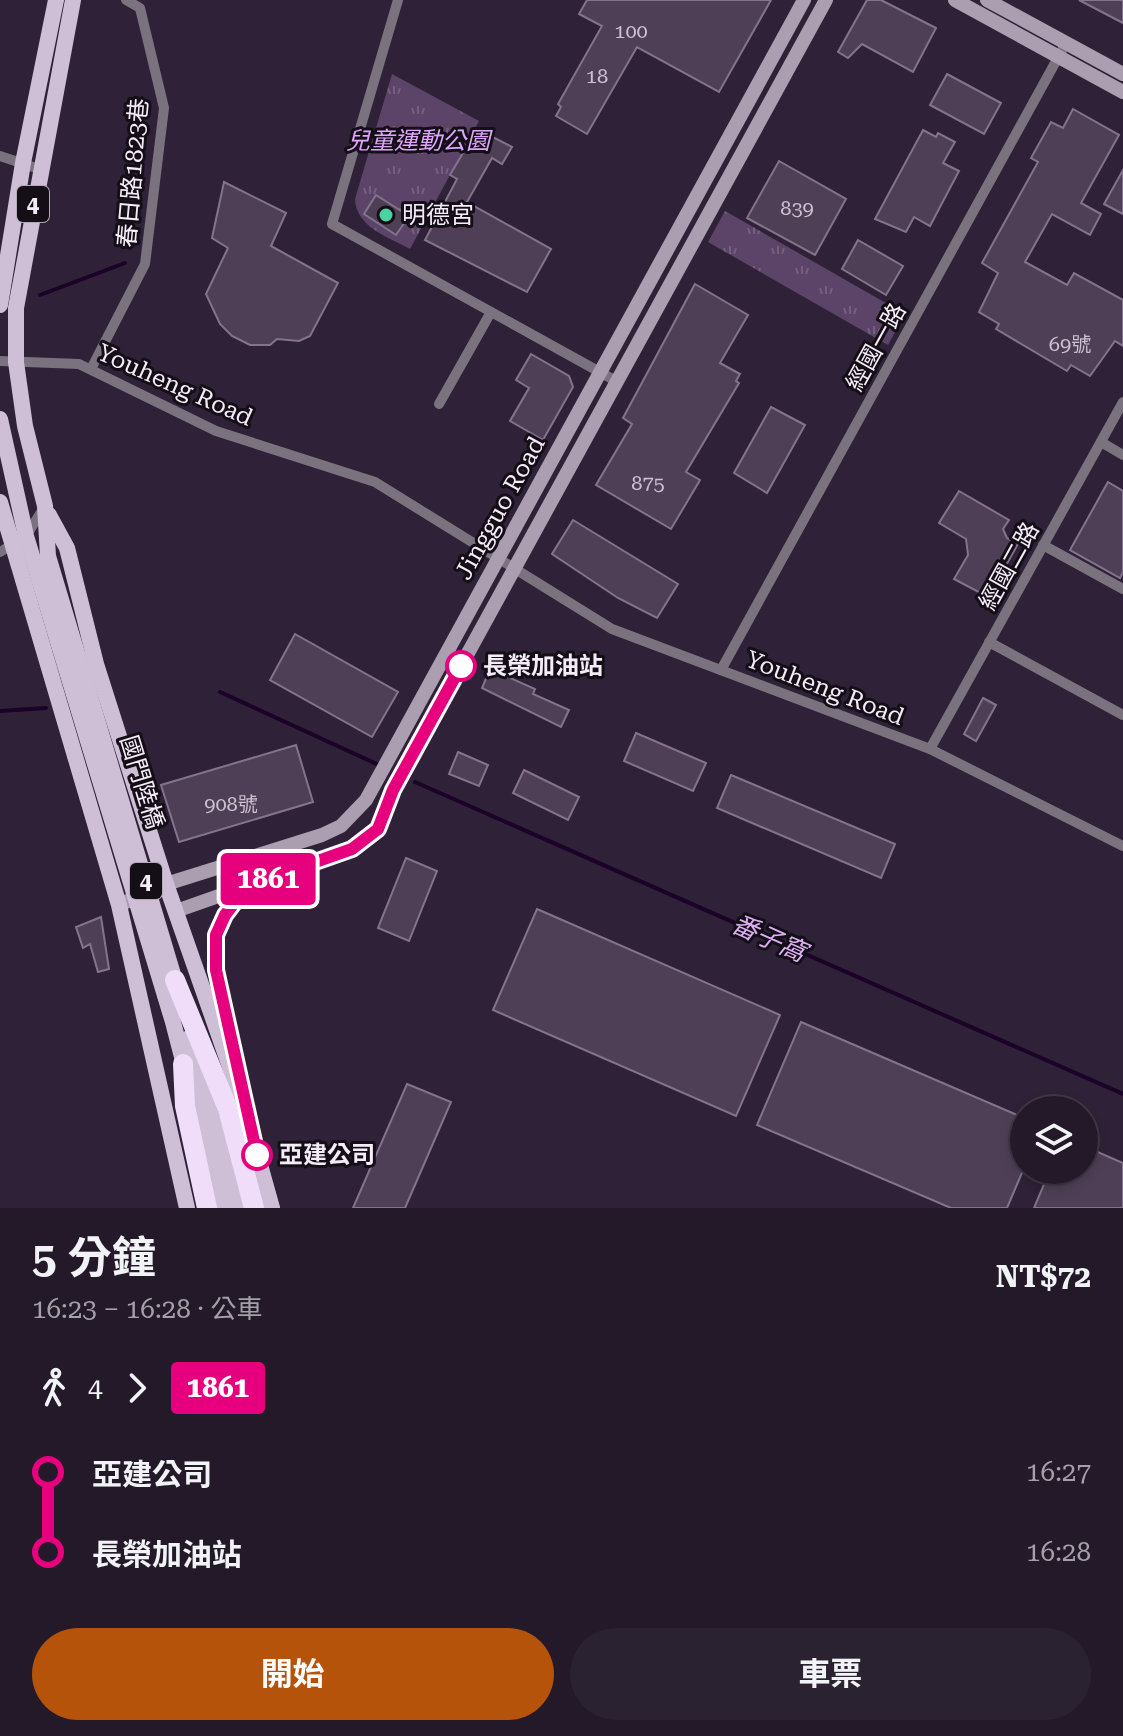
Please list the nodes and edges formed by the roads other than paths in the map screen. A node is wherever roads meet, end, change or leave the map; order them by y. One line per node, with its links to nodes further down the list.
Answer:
1 (56, 0): 14 (main road, 4)
2 (73, 0): 14 (main road, 4)
3 (126, 0): 18 (street, 春日路1823巷)
4 (398, 0): 16 (street)
5 (804, 0): 19 (street, Jingguo Road)
6 (826, 0): 20 (street, Jingguo Road)
7 (955, 0): 10 (street)
8 (987, 0): 9 (street)
9 (1066, 43): 10 (street, 經國一路); 11 (street)
10 (1058, 57): 12 (street); 38 (street, 經國一路)
11 (1123, 74)
12 (1123, 92)
13 (0, 156): 14 (street)
14 (31, 166): 15 (main road, 4); 17 (main road, 4)
15 (0, 305)
16 (491, 312): 19 (street); 22 (street)
17 (8, 362): 18 (street, Youheng Road); 24 (main road, 4)
18 (91, 369): 33 (street, Youheng Road)
19 (600, 372): 20 (street); 33 (street, Jingguo Road)
20 (616, 381): 35 (street, Jingguo Road)
21 (1123, 402): 26 (street, 經國二路)
22 (439, 404)
23 (0, 409): 24 (main road)
24 (23, 409): 29 (main road, 4)
25 (0, 419): 30 (main road, 4)
26 (1101, 442): 27 (street); 31 (street, 經國二路)
27 (1123, 455)
28 (0, 502): 32 (main road, 4)
29 (45, 506): 30 (street); 34 (main road, 4); 42 (main road, 4)
30 (26, 536): 32 (street); 34 (main road, 4)
31 (1043, 545): 36 (street); 37 (street, 經國二路)
32 (6, 550): 44 (main road, 4)
33 (498, 558): 35 (street, Youheng Road); 42 (street, Jingguo Road)
34 (41, 560): 46 (main road, 國門陸橋 / 4); 47 (main road, 國門陸橋 / 4)
35 (514, 569): 38 (street, Youheng Road); 43 (street, Jingguo Road)
36 (1123, 589)
37 (989, 642): 39 (street); 40 (street, 經國二路)
38 (721, 670): 40 (street, Youheng Road)
39 (1123, 715)
40 (930, 749): 41 (street, Youheng Road)
41 (1123, 846)
42 (166, 884): 44 (street, Jingguo Road); 45 (main road, 4)
43 (247, 886): 45 (street, Jingguo Road); 48 (street)
44 (119, 905): 49 (main road, 4)
45 (176, 911): 48 (main road, 4)
46 (175, 980): 52 (main road, 國門陸橋 / 4); 53 (highway)
47 (183, 1064): 50 (highway); 51 (main road, 國門陸橋 / 4)
48 (243, 1104): 54 (main road, 4)
49 (187, 1208)
50 (207, 1208)
51 (221, 1208)
52 (237, 1208)
53 (254, 1208)
54 (272, 1208)

